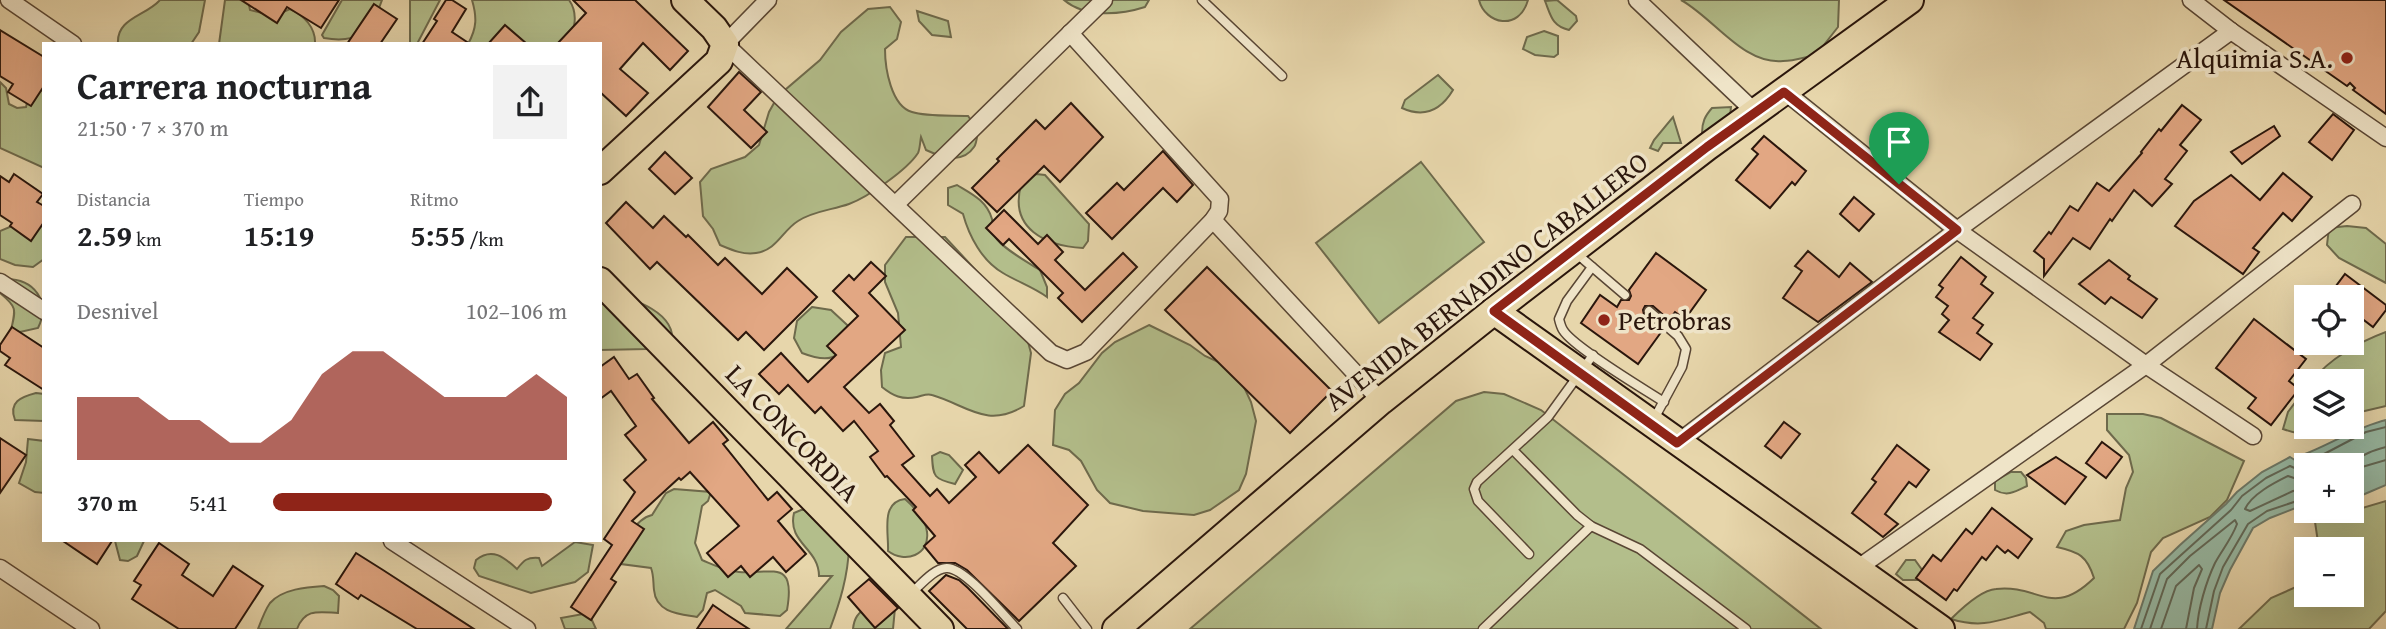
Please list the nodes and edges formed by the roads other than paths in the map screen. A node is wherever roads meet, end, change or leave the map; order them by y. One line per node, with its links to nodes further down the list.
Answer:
1 (9, 0): 11 (street)
2 (685, 0): 12 (main road)
3 (768, 0): 12 (street)
4 (1104, 0): 10 (street)
5 (1202, 0): 13 (lane)
6 (1637, 0): 15 (street)
7 (1910, 0): 14 (main road, AVENIDA BERNADINO CABALLERO)
8 (2191, 0): 9 (street)
9 (2231, 31): 16 (street); 21 (street)
10 (1070, 33): 19 (street); 20 (street)
11 (71, 42)
12 (725, 44): 17 (main road); 19 (street)
13 (1282, 76)
14 (1784, 92): 15 (main road, AVENIDA BERNADINO CABALLERO); 21 (street)
15 (1755, 112): 22 (main road, AVENIDA BERNADINO CABALLERO)
16 (2386, 138)
17 (602, 169)
18 (2352, 204): 30 (street)
19 (895, 205): 20 (street)
20 (1213, 220): 31 (street)
21 (1957, 230): 30 (street); 34 (street)
22 (1582, 258): 25 (lane); 27 (main road, AVENIDA BERNADINO CABALLERO); 29 (lane)
23 (0, 282): 26 (street)
24 (602, 283): 41 (main road, LA CONCORDIA)
25 (1625, 295)
26 (42, 310)
27 (1494, 311): 29 (main road); 31 (main road, AVENIDA BERNADINO CABALLERO)
28 (1649, 311): 32 (lane)
29 (1586, 363): 32 (main road); 35 (lane)
30 (2146, 365): 33 (street); 40 (street)
31 (1381, 401): 48 (main road, AVENIDA BERNADINO CABALLERO)
32 (1658, 413): 34 (main road)
33 (2253, 436)
34 (1677, 443): 40 (main road)
35 (1513, 450): 36 (lane); 38 (lane)
36 (1591, 526): 49 (lane); 50 (lane)
37 (394, 542): 44 (street)
38 (1529, 554)
39 (0, 568): 43 (street)
40 (1858, 568): 51 (main road)
41 (908, 596): 45 (main road, LA CONCORDIA); 46 (lane)
42 (1063, 598): 47 (lane)
43 (91, 629)
44 (527, 629)
45 (940, 629)
46 (1017, 629)
47 (1087, 629)
48 (1116, 629)
49 (1483, 629)
50 (1746, 629)
51 (1941, 629)

